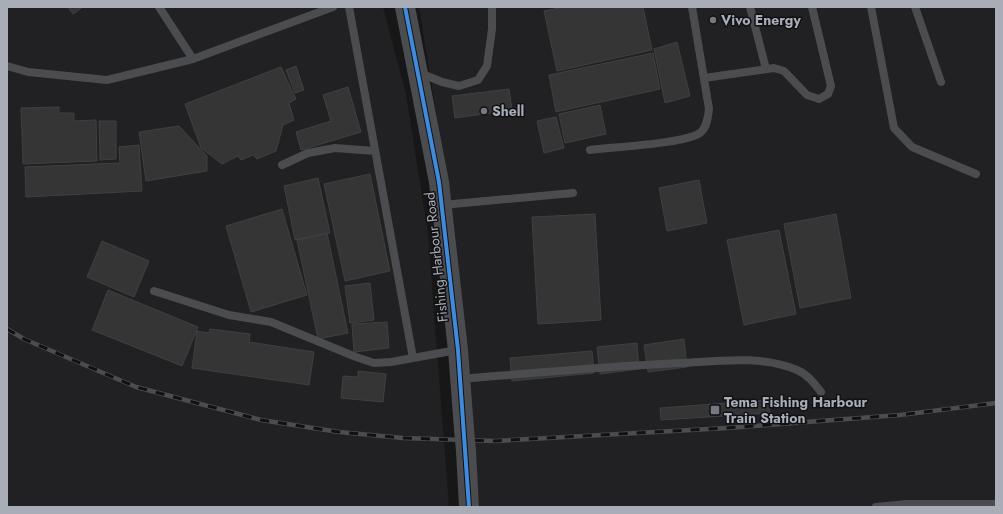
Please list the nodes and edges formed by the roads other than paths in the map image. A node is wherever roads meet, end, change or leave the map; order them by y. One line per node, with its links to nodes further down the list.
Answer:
1 (159, 7): 11 (lane)
2 (333, 7): 11 (lane)
3 (349, 7): 18 (lane)
4 (405, 7): 14 (street, Fishing Harbour Road)
5 (492, 7): 14 (lane)
6 (692, 7): 15 (lane)
7 (750, 7): 13 (lane)
8 (812, 7): 13 (lane)
9 (871, 7): 20 (lane)
10 (915, 7): 16 (lane)
11 (194, 59): 12 (lane)
12 (7, 66)
13 (766, 69): 15 (lane)
14 (418, 73): 22 (street, Fishing Harbour Road)
15 (704, 78): 17 (lane)
16 (941, 82)
17 (590, 150)
18 (375, 151): 19 (lane); 25 (lane)
19 (282, 166)
20 (976, 174)
21 (573, 193): 22 (lane)
22 (442, 205): 24 (street, Fishing Harbour Road)
23 (154, 291): 25 (lane)
24 (458, 350): 25 (lane); 26 (street, Fishing Harbour Road)
25 (413, 358)
26 (460, 379): 27 (lane); 28 (street, Fishing Harbour Road, bridge)
27 (821, 392)
28 (468, 500)
29 (996, 504): 30 (lane)
30 (876, 507)

